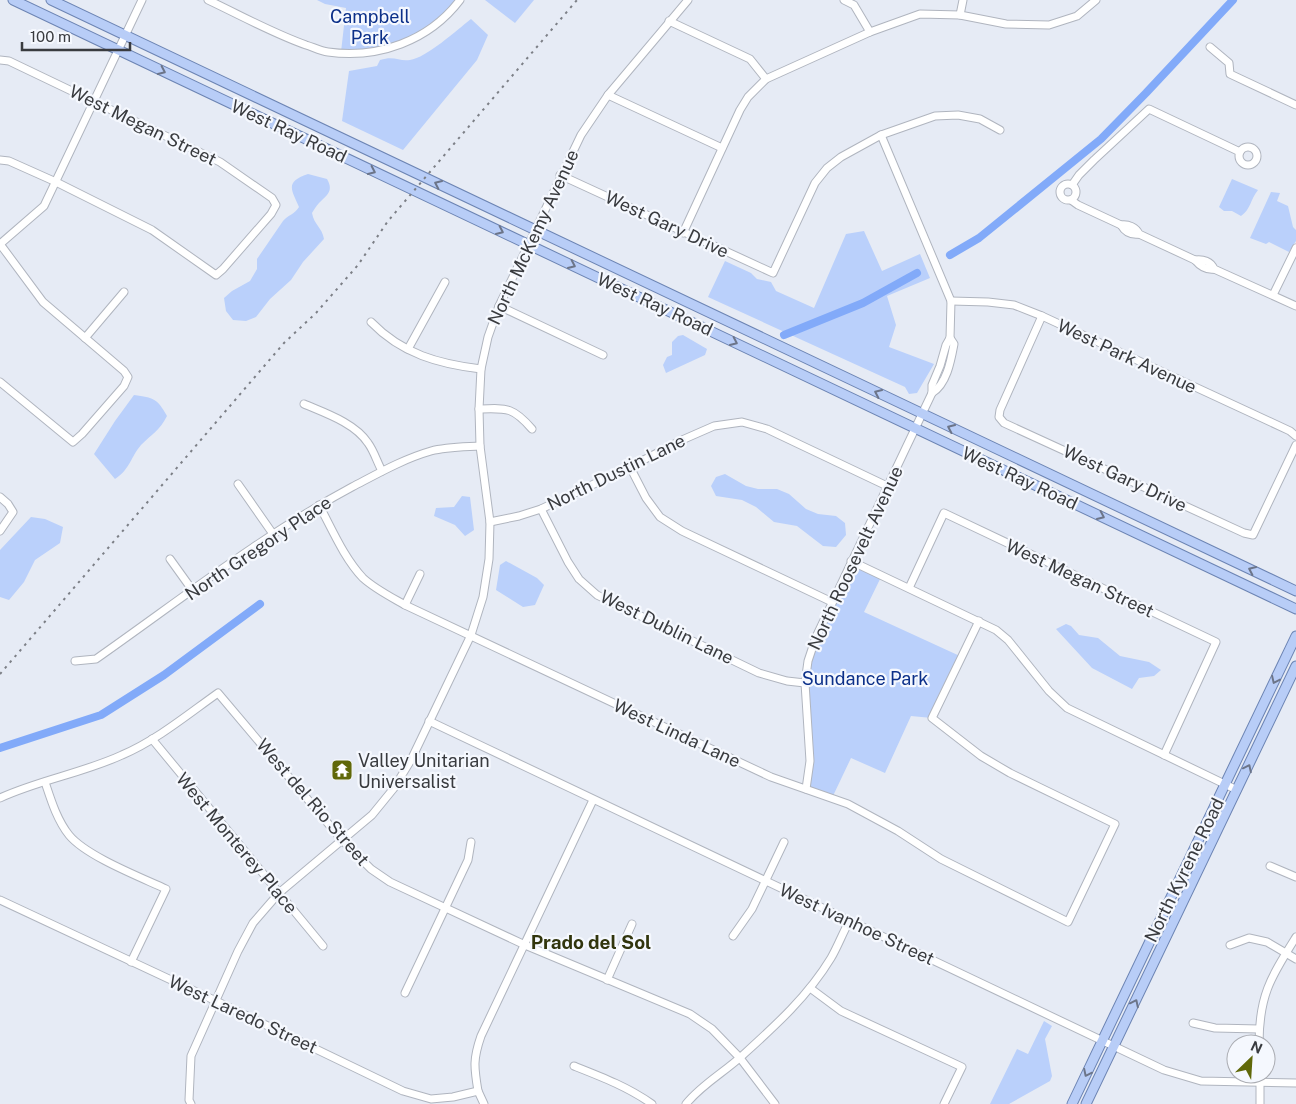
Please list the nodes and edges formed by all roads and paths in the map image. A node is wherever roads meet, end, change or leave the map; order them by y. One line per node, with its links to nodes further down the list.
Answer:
1 (13, 0): 13 (main road, West Ray Road)
2 (51, 0): 13 (main road, West Ray Road)
3 (142, 0): 13 (street)
4 (208, 0): 5 (street)
5 (460, 0)
6 (688, 0): 11 (street, North McKemy Avenue)
7 (844, 0): 12 (street)
8 (963, 0): 10 (street)
9 (1096, 0): 10 (street)
10 (960, 15): 12 (street)
11 (670, 21): 16 (street); 17 (street, North McKemy Avenue)
12 (870, 32): 16 (street)
13 (122, 43): 18 (street); 29 (main road, West Ray Road, one-way to 13); 32 (main road, West Ray Road, one-way to 32)
14 (1210, 47): 19 (street)
15 (0, 60): 18 (street, West Megan Street)
16 (766, 79): 22 (street)
17 (608, 95): 22 (street); 25 (street, North McKemy Avenue)
18 (94, 102): 26 (street); 26 (street, West Megan Street)
19 (1296, 105)
20 (1000, 130): 21 (street)
21 (881, 135): 30 (street, West Gary Drive); 37 (street, North Roosevelt Avenue)
22 (722, 148): 30 (street)
23 (1240, 152): 27 (street)
24 (0, 160): 26 (street)
25 (560, 175): 29 (street, North McKemy Avenue); 30 (street, West Gary Drive)
26 (56, 182): 31 (street)
27 (1072, 185): 28 (street); 28 (street)
28 (1071, 200): 36 (street)
29 (534, 230): 32 (street, North McKemy Avenue); 49 (main road, West Ray Road, one-way to 29)
30 (683, 232)
31 (0, 244): 42 (street)
32 (528, 244): 38 (street, North McKemy Avenue); 50 (main road, West Ray Road, one-way to 50)
33 (1296, 248): 36 (street)
34 (445, 282): 43 (street)
35 (124, 292): 42 (street)
36 (1274, 295): 39 (street)
37 (951, 301): 40 (street, West Park Avenue); 49 (street, North Roosevelt Avenue)
38 (499, 306): 44 (street); 45 (street, North McKemy Avenue)
39 (1296, 306)
40 (1042, 316): 52 (street, West Park Avenue); 53 (street, West Gary Drive)
41 (371, 322): 43 (street)
42 (85, 338): 46 (street)
43 (408, 349): 45 (street)
44 (603, 355)
45 (481, 369): 48 (street, North McKemy Avenue)
46 (0, 382)
47 (304, 404): 56 (street)
48 (479, 409): 51 (street); 54 (street, North McKemy Avenue)
49 (922, 414): 50 (street, North Roosevelt Avenue); 70 (main road, West Ray Road, one-way to 49)
50 (914, 428): 58 (street, North Roosevelt Avenue); 73 (main road, West Ray Road, one-way to 73)
51 (532, 429)
52 (1296, 436)
53 (1296, 445)
54 (480, 446): 56 (street, North Gregory Place); 62 (street, North McKemy Avenue)
55 (630, 467): 58 (street, North Dustin Lane); 61 (street, North Dustin Lane); 71 (street)
56 (382, 471): 60 (street, North Gregory Place)
57 (238, 484): 64 (street)
58 (887, 486): 66 (street, North Roosevelt Avenue)
59 (0, 498): 63 (street)
60 (319, 505): 64 (street, North Gregory Place); 72 (street, West Linda Lane)
61 (542, 509): 62 (street, North Dustin Lane); 79 (street, West Dublin Lane)
62 (490, 522): 75 (street, North McKemy Avenue)
63 (0, 531)
64 (273, 534): 69 (street, North Gregory Place)
65 (170, 559): 69 (street)
66 (851, 561): 68 (street); 71 (street, North Roosevelt Avenue)
67 (420, 574): 72 (street)
68 (909, 588): 74 (street); 82 (street, West Megan Street)
69 (193, 591): 77 (street, North Gregory Place)
70 (1296, 591)
71 (832, 602): 79 (street, North Roosevelt Avenue)
72 (405, 605): 75 (street, West Linda Lane)
73 (1296, 609)
74 (978, 621): 82 (street); 85 (street, West Linda Lane)
75 (471, 635): 80 (street, North McKemy Avenue); 85 (street, West Linda Lane)
76 (1296, 636): 84 (main road, North Kyrene Road, one-way to 84)
77 (74, 661)
78 (1296, 666): 86 (main road, North Kyrene Road, one-way to 78)
79 (805, 683): 85 (street, North Roosevelt Avenue)
80 (429, 721): 88 (street, West Ivanhoe Street); 89 (street, North McKemy Avenue)
81 (152, 739): 83 (street); 89 (street, West del Rio Street); 95 (street, West Monterey Place)
82 (1164, 755): 84 (street)
83 (45, 782): 87 (street); 107 (street)
84 (1226, 784): 86 (street); 115 (main road, North Kyrene Road)
85 (806, 789)
86 (1237, 790): 116 (main road, North Kyrene Road, one-way to 86)
87 (0, 798)
88 (593, 800): 94 (street, West Ivanhoe Street); 102 (street)
89 (342, 840): 95 (street, North McKemy Avenue); 97 (street, West del Rio Street)
90 (471, 842): 97 (street)
91 (784, 842): 94 (street)
92 (1270, 866): 93 (street)
93 (1296, 877)
94 (766, 881): 98 (street, West Ivanhoe Street); 100 (street)
95 (279, 893): 104 (street, West Monterey Place); 111 (street, North McKemy Avenue)
96 (0, 900): 107 (street, West Laredo Street)
97 (446, 908): 102 (street, West del Rio Street); 110 (street)
98 (850, 920): 109 (street); 115 (street, West Ivanhoe Street)
99 (632, 924): 108 (street)
100 (733, 936)
101 (1296, 937): 105 (street)
102 (525, 945): 108 (street, West del Rio Street); 123 (street)
103 (1230, 945): 105 (street)
104 (323, 946)
105 (1286, 953): 106 (street); 113 (street)
106 (1296, 959)
107 (131, 962): 111 (street, West Laredo Street)
108 (607, 980): 117 (street, West del Rio Street)
109 (810, 988): 117 (street); 129 (street)
110 (405, 994)
111 (216, 1001): 123 (street, West Laredo Street); 124 (street, North McKemy Avenue)
112 (1193, 1023): 113 (street)
113 (1259, 1029): 114 (street)
114 (1259, 1034)
115 (1102, 1041): 116 (street, West Ivanhoe Street); 130 (main road, North Kyrene Road, one-way to 130)
116 (1114, 1047): 119 (street, West Ivanhoe Street); 131 (main road, North Kyrene Road)
117 (740, 1058): 127 (street); 128 (street, West del Rio Street)
118 (574, 1066): 126 (street)
119 (1226, 1082)
120 (1276, 1083): 121 (street, West Ivanhoe Street)
121 (1296, 1083)
122 (1260, 1084): 132 (street)
123 (478, 1091): 125 (street)
124 (191, 1104)
125 (484, 1104)
126 (652, 1104)
127 (686, 1104)
128 (776, 1104)
129 (944, 1104)
130 (1072, 1104)
131 (1086, 1104)
132 (1260, 1104)

